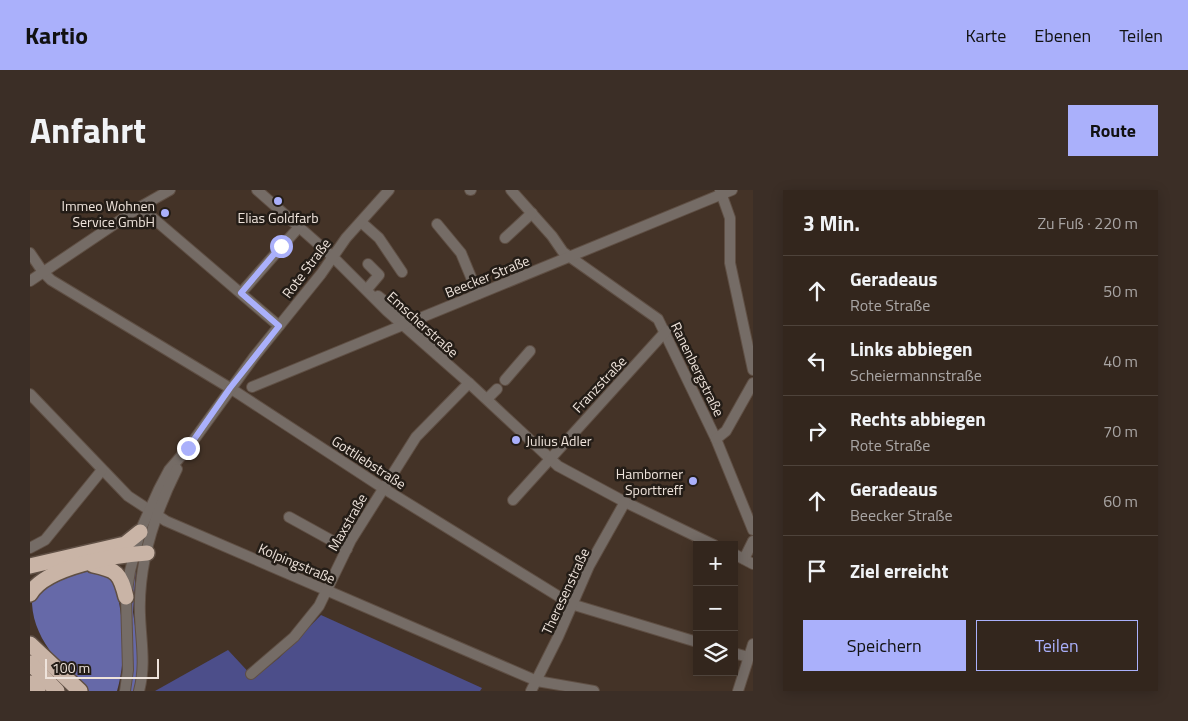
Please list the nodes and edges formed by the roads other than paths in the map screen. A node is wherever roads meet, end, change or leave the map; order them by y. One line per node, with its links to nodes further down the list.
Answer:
1 (170, 190): 6 (street)
2 (257, 190): 10 (street, Emscherstraße)
3 (389, 190): 8 (street, Rote Straße)
4 (511, 190): 7 (street, Ranenbergstraße)
5 (725, 191): 14 (street, Beecker Straße); 24 (street)
6 (140, 207): 16 (street); 20 (street)
7 (532, 213): 11 (street); 14 (street, Ranenbergstraße)
8 (361, 222): 13 (street, Rote Straße); 17 (street)
9 (437, 224): 21 (street)
10 (299, 227): 13 (street, Emscherstraße); 20 (street)
11 (505, 238)
12 (30, 253): 16 (street, Gottliebstraße)
13 (333, 257): 19 (street, Emscherstraße); 23 (street, Rote Straße)
14 (570, 257): 21 (street, Beecker Straße); 25 (street, Ranenbergstraße)
15 (368, 264): 19 (street)
16 (43, 272): 18 (street); 33 (street, Gottliebstraße)
17 (402, 272)
18 (30, 281)
19 (364, 285): 22 (street, Emscherstraße)
20 (241, 293): 23 (street)
21 (478, 294): 22 (street, Beecker Straße)
22 (406, 323): 30 (street, Emscherstraße); 32 (street, Beecker Straße)
23 (279, 326): 33 (street, Rote Straße)
24 (744, 326): 26 (street); 28 (street)
25 (666, 331): 37 (street, Ranenbergstraße); 38 (street, Franzstraße)
26 (753, 332)
27 (530, 351): 29 (street)
28 (753, 370)
29 (506, 380)
30 (469, 383): 36 (street, Emscherstraße); 40 (street, Maxstraße)
31 (753, 383): 37 (street)
32 (252, 387)
33 (230, 388): 40 (street, Gottliebstraße); 43 (street)
34 (497, 389): 36 (street)
35 (30, 394): 39 (street, Kolpingstraße)
36 (487, 399): 38 (street, Emscherstraße)
37 (716, 439): 45 (street, Ranenbergstraße)
38 (549, 458): 41 (street, Franzstraße); 42 (street, Emscherstraße)
39 (102, 470): 43 (street, Kolpingstraße); 49 (street)
40 (383, 488): 50 (street, Maxstraße); 59 (street, Gottliebstraße)
41 (513, 500)
42 (625, 502): 47 (street, Emscherstraße); 59 (street, Theresenstraße)
43 (152, 513): 46 (street); 51 (street); 56 (street, Kolpingstraße)
44 (289, 517): 50 (street)
45 (753, 530)
46 (140, 532): 51 (highway)
47 (706, 541)
48 (753, 542): 53 (street)
49 (30, 548)
50 (347, 549): 56 (street, Maxstraße)
51 (136, 550): 54 (highway); 55 (highway); 58 (street); 72 (street)
52 (738, 556): 53 (street)
53 (750, 562)
54 (89, 564): 57 (highway); 58 (highway)
55 (30, 566)
56 (326, 591): 65 (street, Maxstraße); 66 (street, Kolpingstraße)
57 (30, 594)
58 (126, 597): 71 (street)
59 (571, 604): 60 (street, Gottliebstraße); 66 (street, Theresenstraße)
60 (693, 641)
61 (753, 644): 64 (street)
62 (31, 649): 69 (highway); 70 (highway)
63 (738, 654): 64 (street)
64 (748, 657): 75 (street)
65 (251, 674)
66 (537, 682): 73 (street, Theresenstraße); 74 (street, Kolpingstraße)
67 (30, 683): 68 (highway)
68 (38, 691)
69 (57, 691)
70 (80, 691)
71 (124, 691)
72 (139, 691)
73 (531, 691)
74 (594, 691)
75 (738, 691)

